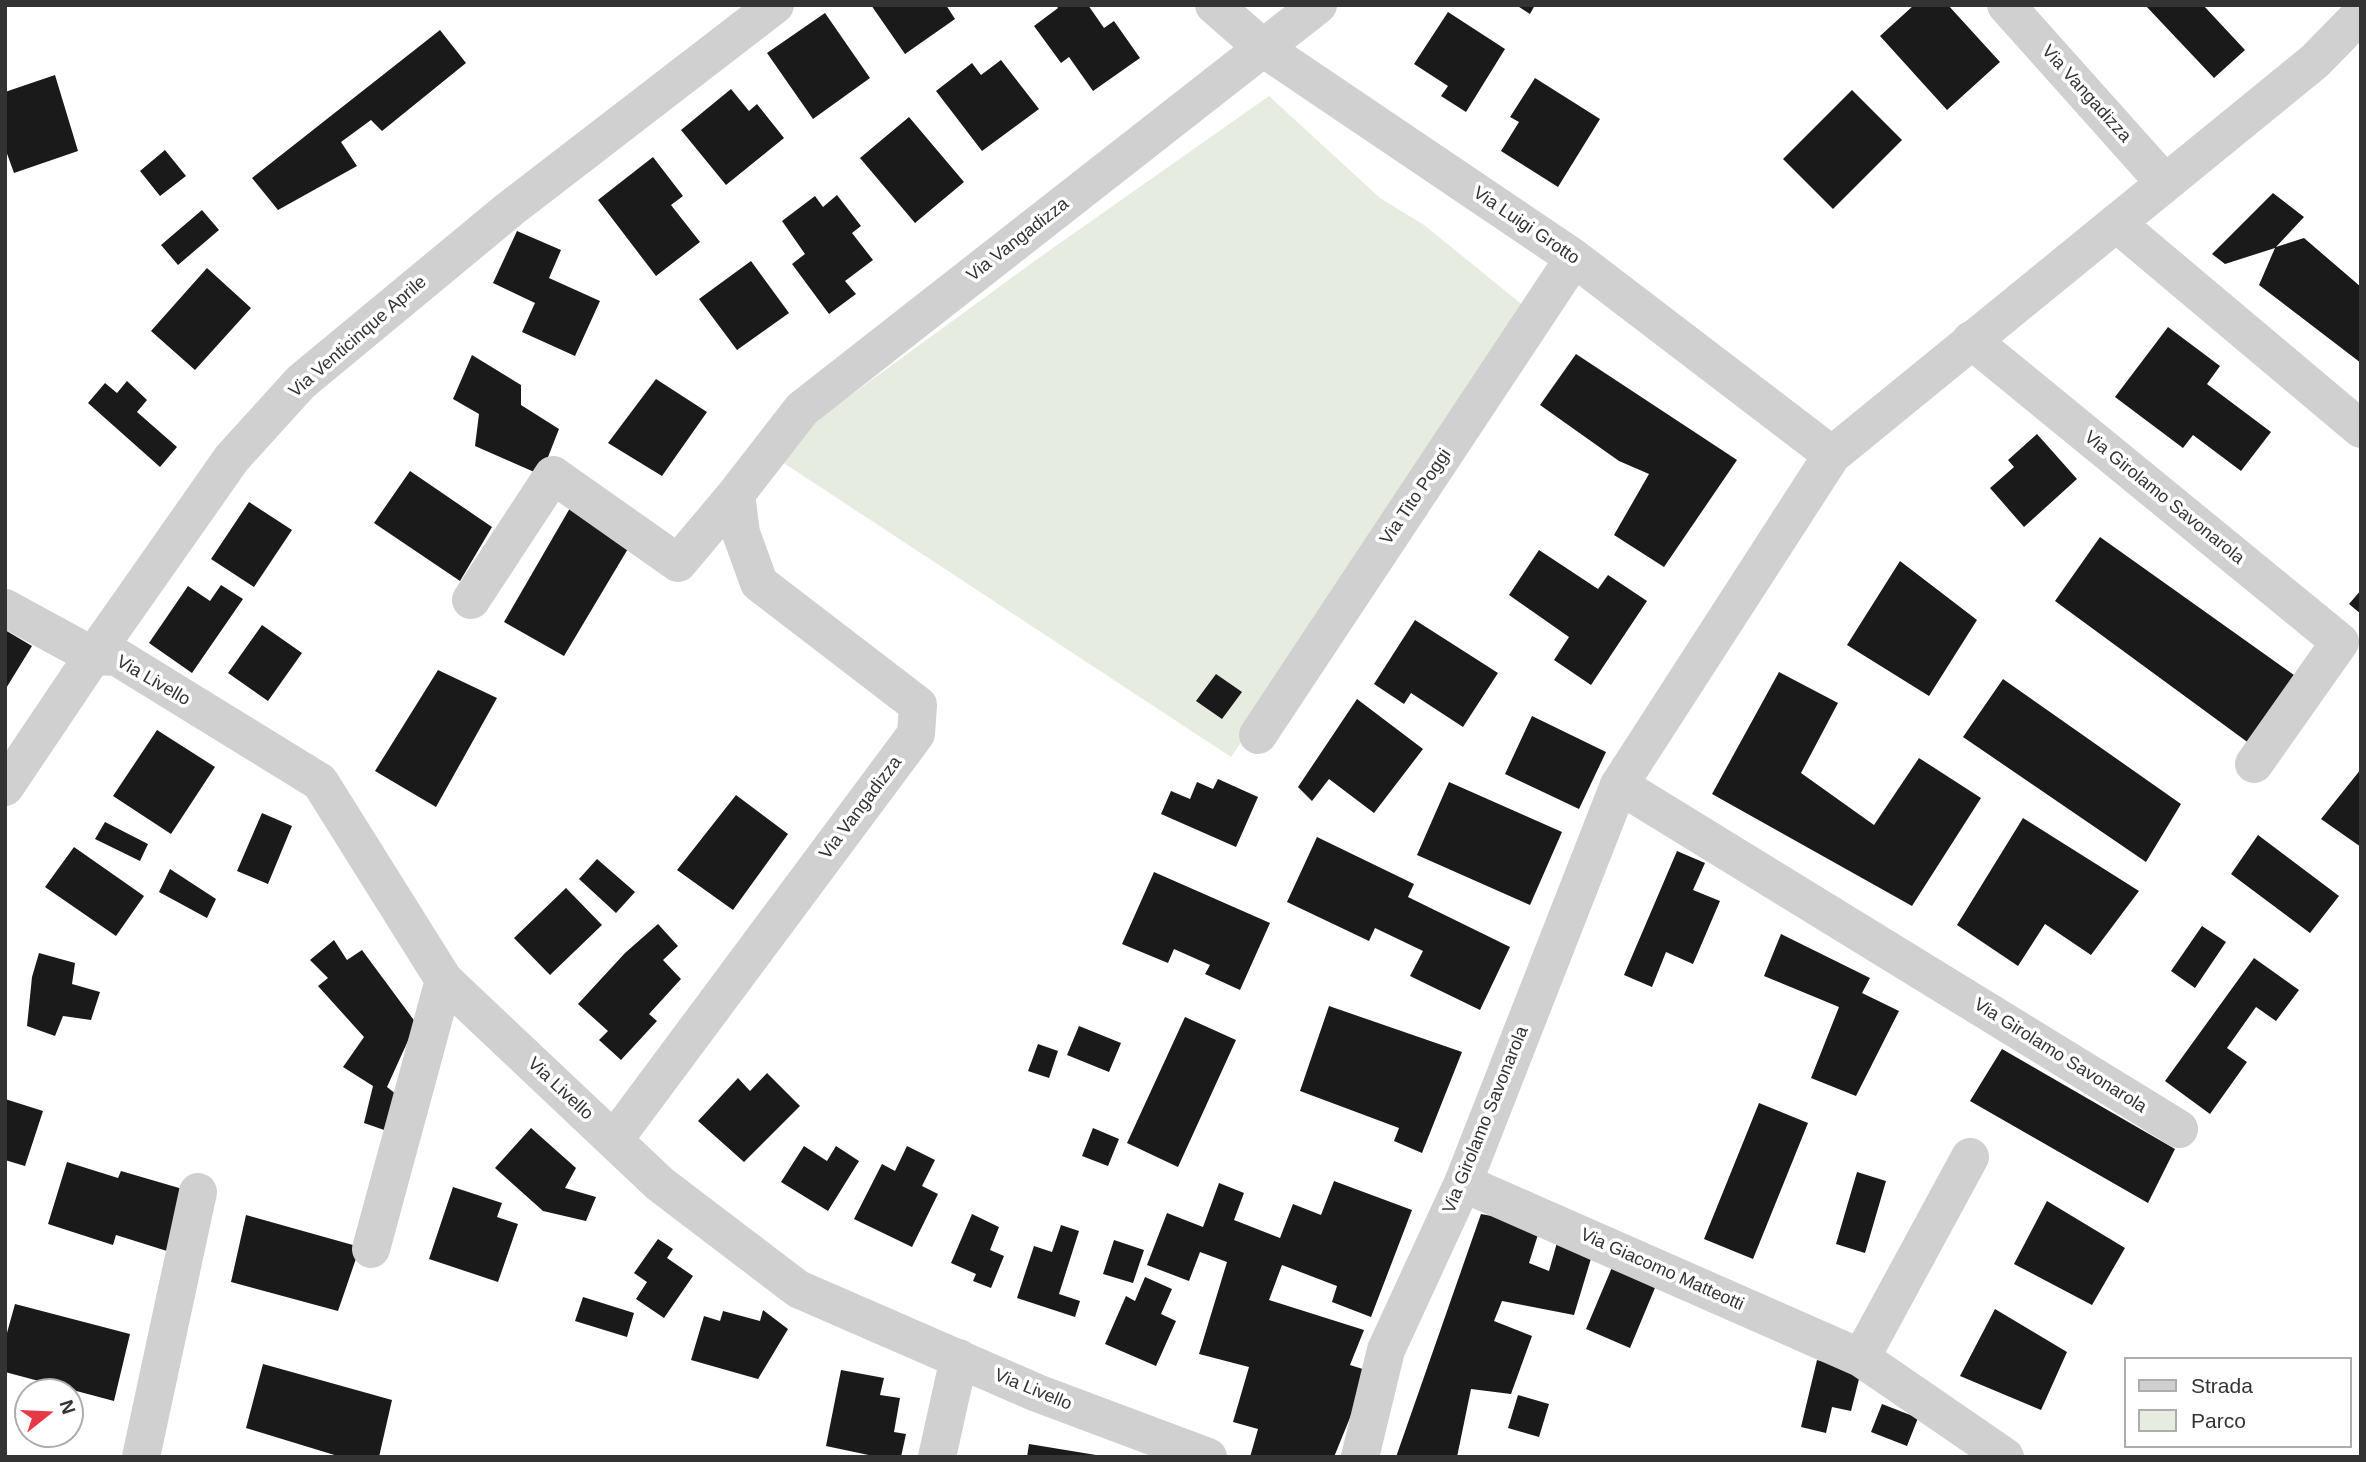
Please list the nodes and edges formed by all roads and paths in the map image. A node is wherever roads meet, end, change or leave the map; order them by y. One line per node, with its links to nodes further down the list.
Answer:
1 (775, 5): 16 (street, Via Venticinque Aprile)
2 (1214, 5): 6 (street, Via Luigi Grotto)
3 (1318, 5): 6 (street, Via Vangadizza)
4 (2006, 5): 7 (street, Via Vangadizza)
5 (2361, 14): 7 (street, Via Girolamo Savonarola)
6 (1263, 48): 9 (street, Via Luigi Grotto); 13 (street, Via Vangadizza)
7 (2165, 183): 8 (street, Via Girolamo Savonarola)
8 (2116, 223): 10 (street, Via Girolamo Savonarola); 11 (street)
9 (1574, 258): 12 (street, Via Luigi Grotto); 17 (street, Via Tito Poggi)
10 (1971, 340): 12 (street, Via Girolamo Savonarola); 18 (street, Via Girolamo Savonarola)
11 (2361, 429)
12 (1832, 455): 19 (street, Via Girolamo Savonarola)
13 (736, 494): 14 (street, Via Vangadizza); 23 (street, Via Vangadizza)
14 (471, 600)
15 (5, 608): 16 (street, Via Livello)
16 (93, 656): 20 (street, Via Venticinque Aprile); 21 (street, Via Livello)
17 (1258, 735)
18 (2254, 764)
19 (1619, 785): 22 (street, Via Girolamo Savonarola); 25 (street, Via Girolamo Savonarola)
20 (5, 787)
21 (444, 980): 23 (street, Via Livello); 27 (street)
22 (2179, 1129)
23 (614, 1140): 28 (street, Via Livello)
24 (1970, 1157): 29 (street)
25 (1464, 1183): 29 (street, Via Giacomo Matteotti); 33 (street, Via Girolamo Savonarola)
26 (198, 1192): 30 (street)
27 (372, 1250)
28 (959, 1358): 31 (street); 32 (street, Via Livello)
29 (1861, 1358): 34 (street, Via Giacomo Matteotti)
30 (141, 1457)
31 (937, 1457)
32 (1208, 1457)
33 (1360, 1457)
34 (2005, 1457)

